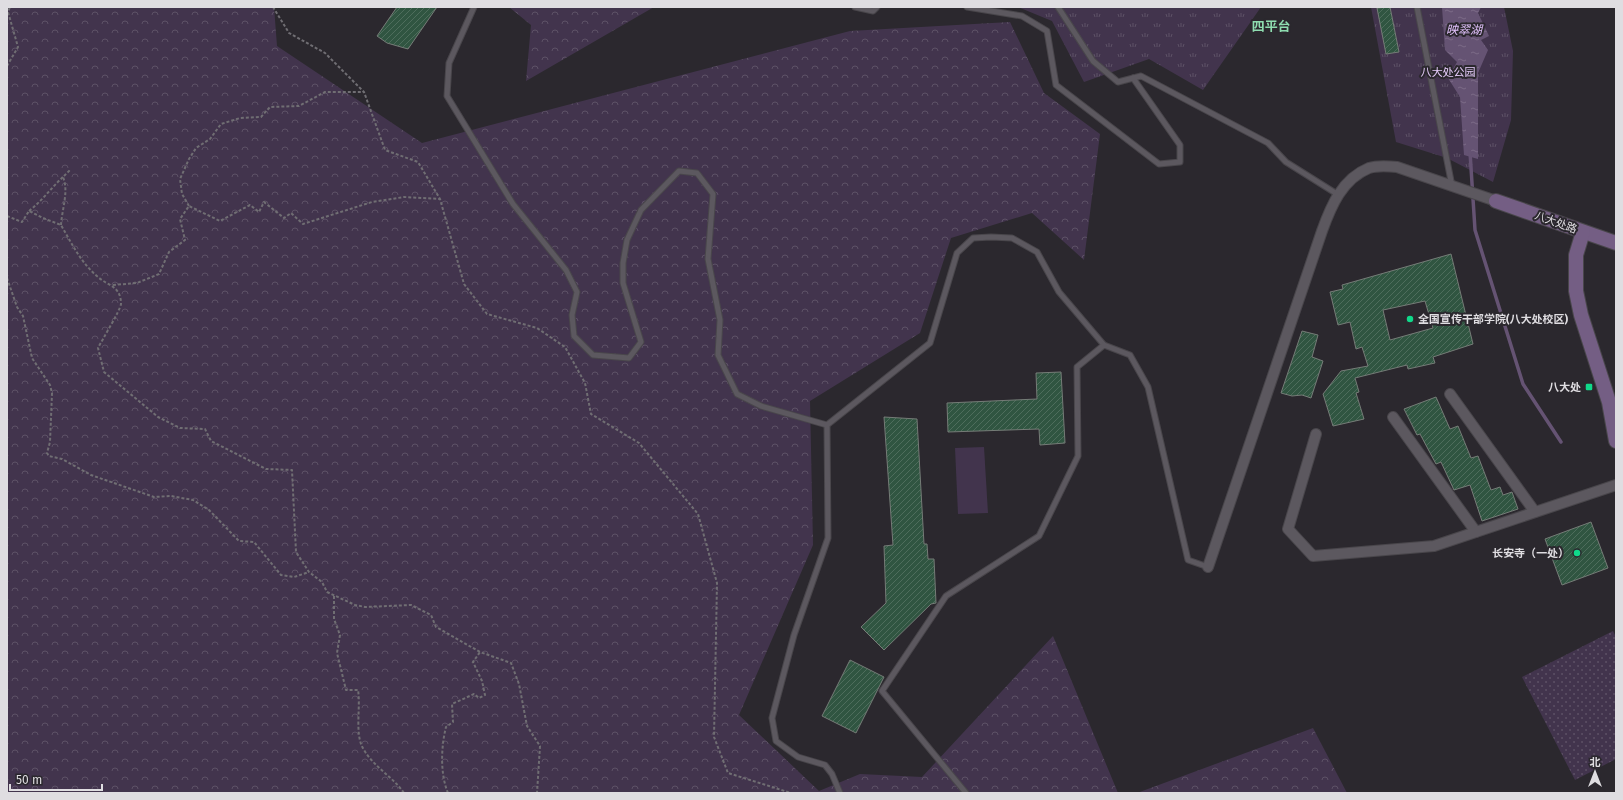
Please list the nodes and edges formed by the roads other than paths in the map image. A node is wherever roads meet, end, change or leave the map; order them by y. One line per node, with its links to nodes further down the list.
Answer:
1 (474, 7): 16 (lane)
2 (855, 7): 3 (lane)
3 (877, 7)
4 (967, 7): 7 (lane)
5 (1058, 7): 7 (lane)
6 (1417, 7): 8 (lane)
7 (1133, 78): 9 (lane)
8 (1452, 186): 9 (street); 10 (street)
9 (1337, 194): 22 (street)
10 (1496, 201): 11 (street, 八大处路)
11 (1583, 232): 12 (street, 八大处路); 18 (street)
12 (1616, 243)
13 (1104, 344): 16 (lane); 22 (lane); 24 (lane)
14 (1450, 394): 20 (street)
15 (1393, 417): 21 (street)
16 (827, 425): 23 (lane)
17 (1316, 434): 21 (street)
18 (1616, 441)
19 (1616, 486): 20 (street)
20 (1535, 512): 21 (street)
21 (1476, 532)
22 (1208, 567)
23 (840, 793)
24 (966, 793)

